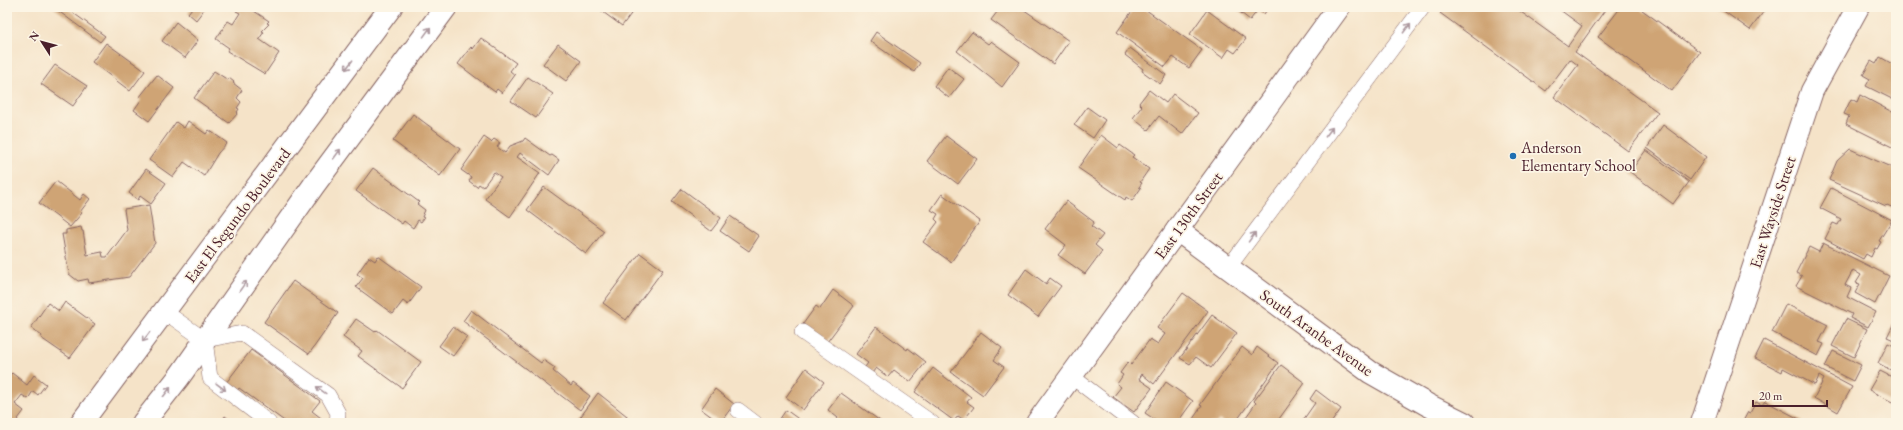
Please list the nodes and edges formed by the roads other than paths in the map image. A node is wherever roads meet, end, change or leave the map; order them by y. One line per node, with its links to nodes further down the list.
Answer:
1 (391, 7): 8 (street, East El Segundo Boulevard, one-way to 8)
2 (446, 7): 10 (street, one-way to 2)
3 (1339, 7): 6 (street, East 130th Street)
4 (1423, 7): 7 (lane, one-way to 4)
5 (1858, 7): 23 (street, East Wayside Street)
6 (1177, 230): 7 (street, South Aranbe Avenue); 11 (street, East 130th Street)
7 (1228, 268): 13 (street, South Aranbe Avenue)
8 (165, 312): 10 (lane); 14 (street, East El Segundo Boulevard, one-way to 14)
9 (802, 332): 19 (lane)
10 (205, 340): 15 (street, one-way to 10); 16 (lane, one-way to 16); 17 (lane, one-way to 10)
11 (1071, 376): 20 (street, East 130th Street); 21 (lane)
12 (738, 410): 18 (lane)
13 (1425, 414): 22 (street, South Aranbe Avenue)
14 (81, 423)
15 (143, 423)
16 (269, 423)
17 (337, 423)
18 (755, 423)
19 (932, 423)
20 (1037, 423)
21 (1133, 423)
22 (1464, 423)
23 (1702, 423)

